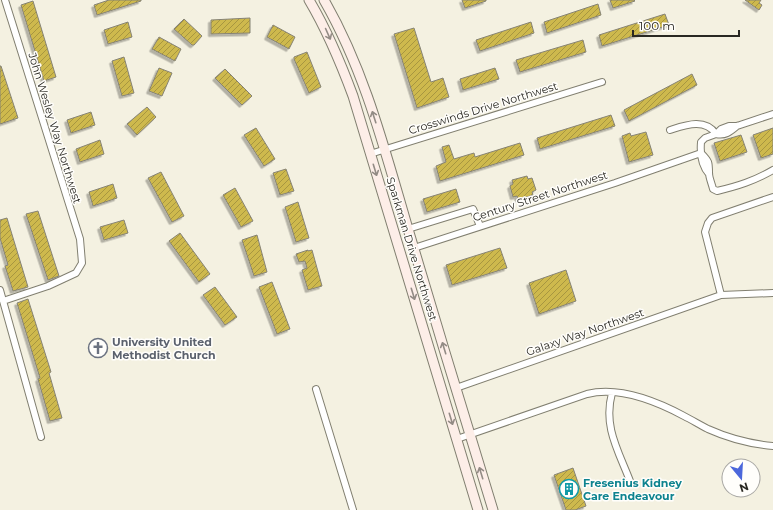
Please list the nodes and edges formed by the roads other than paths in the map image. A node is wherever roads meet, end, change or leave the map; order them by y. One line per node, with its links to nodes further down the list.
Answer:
1 (5, 0): 19 (street, John Wesley Way Northwest)
2 (309, 0): 10 (main road, Sparkman Drive Northwest, one-way to 10)
3 (324, 0): 8 (main road, Sparkman Drive Northwest, one-way to 3)
4 (602, 82): 8 (street, Crosswinds Drive Northwest)
5 (773, 114): 7 (street)
6 (670, 130): 7 (street)
7 (716, 134): 9 (street)
8 (385, 150): 10 (street, Crosswinds Drive Northwest); 14 (main road, Sparkman Drive Northwest)
9 (701, 153): 11 (street); 13 (street, Century Street Northwest)
10 (370, 154): 25 (main road, Sparkman Drive Northwest, one-way to 25)
11 (773, 170)
12 (773, 197): 18 (street)
13 (480, 226): 14 (street); 15 (street, Century Street Northwest)
14 (408, 228): 15 (main road, Sparkman Drive Northwest)
15 (414, 248): 20 (main road, Sparkman Drive Northwest, one-way to 15)
16 (0, 290): 19 (street)
17 (773, 292): 18 (street, Galaxy Way Northwest)
18 (721, 295): 20 (street, Galaxy Way Northwest)
19 (3, 301): 24 (street)
20 (456, 388): 23 (main road, Sparkman Drive Northwest)
21 (316, 389): 28 (street)
22 (612, 393): 23 (street); 26 (street); 27 (street)
23 (470, 434): 25 (street); 30 (main road, Sparkman Drive Northwest, one-way to 23)
24 (41, 437)
25 (457, 439): 29 (main road, Sparkman Drive Northwest)
26 (773, 446)
27 (630, 481)
28 (353, 510)
29 (478, 510)
30 (492, 510)

